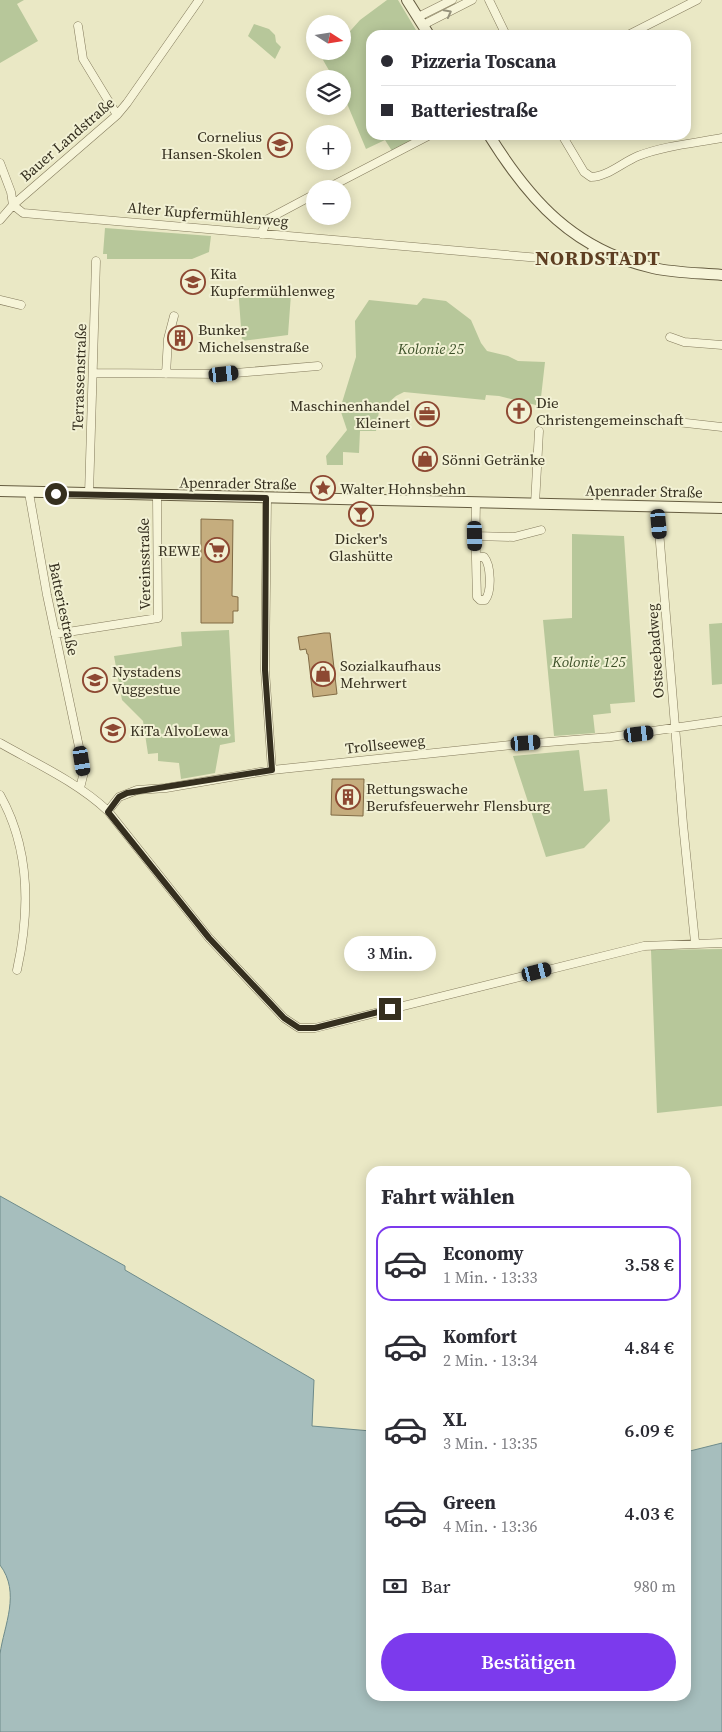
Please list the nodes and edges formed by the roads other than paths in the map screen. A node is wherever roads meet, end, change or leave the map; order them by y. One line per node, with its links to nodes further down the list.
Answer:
1 (200, 0): 12 (street, Bauer Landstraße)
2 (408, 0): 7 (main road)
3 (452, 0): 7 (street)
4 (472, 0): 7 (street, one-way to 4)
5 (488, 0): 10 (street)
6 (697, 0): 11 (street)
7 (421, 21): 9 (main road)
8 (78, 26): 12 (street)
9 (426, 30)
10 (503, 30)
11 (638, 30)
12 (117, 115): 20 (street, Bauer Landstraße)
13 (722, 138): 16 (street)
14 (420, 140): 18 (street)
15 (492, 140): 23 (main road)
16 (565, 140)
17 (0, 163): 20 (street)
18 (343, 180)
19 (306, 199): 22 (street)
20 (13, 205): 21 (street, Bauer Landstraße); 22 (street, Alter Kupfermühlenweg)
21 (0, 220)
22 (261, 234): 23 (street, Alter Kupfermühlenweg)
23 (596, 246): 25 (main road)
24 (96, 261): 32 (street, Terrassenstraße)
25 (722, 275)
26 (0, 300): 27 (street)
27 (21, 305)
28 (174, 316): 33 (street)
29 (670, 337): 30 (street)
30 (722, 345)
31 (318, 366): 33 (street)
32 (93, 373): 33 (street); 39 (street, Terrassenstraße)
33 (166, 374)
34 (677, 422): 35 (street)
35 (722, 427)
36 (539, 431): 43 (street)
37 (0, 491): 38 (main road, Apenrader Straße)
38 (29, 493): 39 (main road, Apenrader Straße); 49 (street, Batteriestraße)
39 (89, 494): 40 (main road, Apenrader Straße)
40 (157, 496): 41 (main road, Apenrader Straße); 49 (street, Vereinsstraße)
41 (266, 498): 42 (main road, Apenrader Straße); 53 (street)
42 (476, 503): 43 (main road, Apenrader Straße); 47 (street)
43 (534, 504): 44 (main road, Apenrader Straße)
44 (657, 506): 45 (main road, Apenrader Straße); 51 (street, Ostseebadweg)
45 (722, 508)
46 (541, 530): 47 (street)
47 (475, 536): 48 (street)
48 (476, 556): 48 (street)
49 (55, 634): 54 (street, Batteriestraße)
50 (722, 721): 51 (street, Trollseeweg)
51 (675, 727): 53 (street, Trollseeweg); 57 (street, Ostseebadweg)
52 (0, 743): 54 (street)
53 (272, 770): 56 (street, Trollseeweg)
54 (80, 788): 56 (street)
55 (0, 795): 59 (street)
56 (108, 812): 57 (street)
57 (695, 942): 58 (street)
58 (722, 942)
59 (17, 970)

